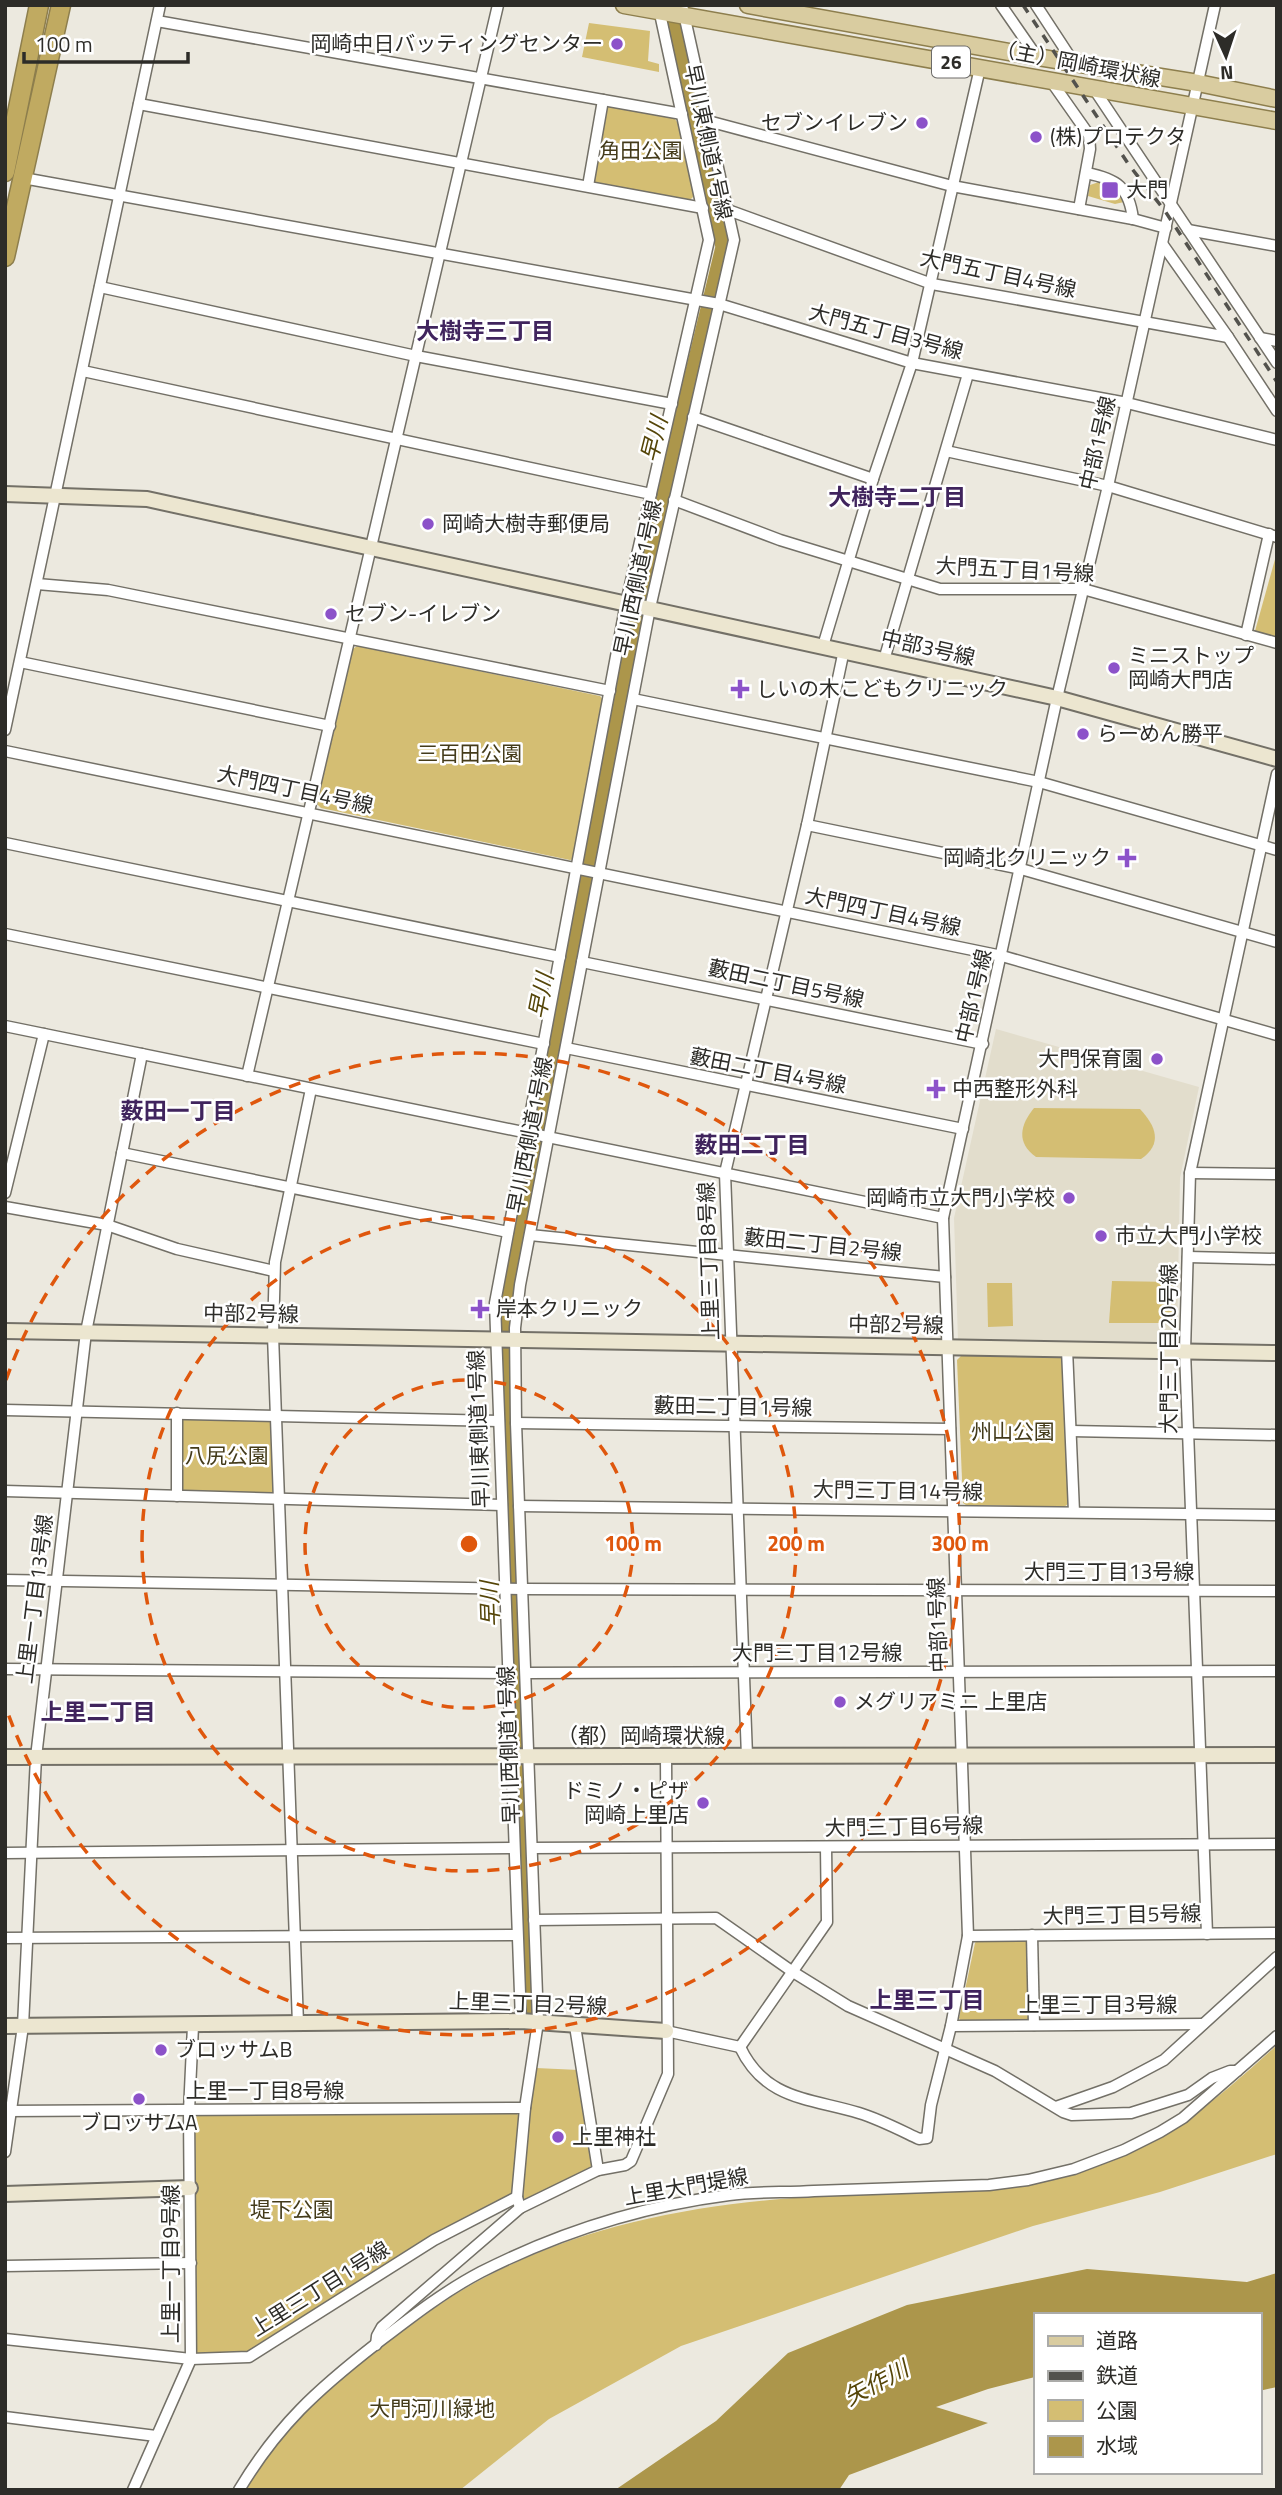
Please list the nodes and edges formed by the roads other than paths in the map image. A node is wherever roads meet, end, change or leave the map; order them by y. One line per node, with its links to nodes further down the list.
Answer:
1 (39, 5): 28 (highway)
2 (61, 5): 30 (highway)
3 (160, 5): 12 (street)
4 (498, 5): 16 (street)
5 (624, 5): 10 (main road, （主）岡崎環状線 / 26)
6 (748, 5): 13 (main road, （主）岡崎環状線 / 26)
7 (1001, 5): 13 (street)
8 (1036, 5): 14 (street)
9 (1215, 5): 18 (street, 中部1号線)
10 (659, 8): 11 (main road, （主）岡崎環状線 / 26); 24 (street, 早川東側道1号線)
11 (683, 10): 15 (main road, （主）岡崎環状線 / 26); 25 (street, 早川西側道1号線)
12 (157, 21): 16 (street); 22 (street)
13 (1037, 57): 14 (main road, （主）岡崎環状線 / 26)
14 (1075, 64): 18 (main road, （主）岡崎環状線 / 26)
15 (979, 68): 17 (main road, （主）岡崎環状線 / 26); 32 (street)
16 (480, 78): 21 (street); 27 (street)
17 (1051, 81): 19 (main road, （主）岡崎環状線 / 26); 29 (street)
18 (1198, 83): 20 (main road, （主）岡崎環状線 / 26); 23 (street, 中部1号線)
19 (1094, 89): 23 (main road, （主）岡崎環状線 / 26); 34 (street)
20 (1277, 99)
21 (603, 100): 24 (street); 31 (street)
22 (139, 104): 27 (street); 33 (street)
23 (1192, 107): 26 (main road, （主）岡崎環状線 / 26); 34 (street, 中部1号線)
24 (682, 114): 35 (street, 早川東側道1号線)
25 (708, 121): 32 (street); 37 (street, 早川西側道1号線)
26 (1277, 121)
27 (461, 162): 31 (street); 43 (street)
28 (5, 172)
29 (1086, 173): 36 (street); 38 (street)
30 (23, 178): 33 (street); 44 (highway)
31 (588, 186): 35 (street)
32 (952, 186): 36 (street); 45 (street)
33 (120, 196): 43 (street); 46 (street)
34 (1170, 205): 39 (street, 中部1号線); 40 (street)
35 (703, 208): 47 (street, 早川東側道1号線)
36 (1079, 209): 38 (street)
37 (727, 210): 45 (street, 大門五丁目4号線); 48 (street, 早川西側道1号線)
38 (1133, 219): 39 (street)
39 (1166, 228): 41 (street, 中部1号線)
40 (1188, 230): 42 (street); 51 (street)
41 (1163, 245): 49 (street, 中部1号線); 50 (street)
42 (1277, 246)
43 (439, 253): 47 (street); 53 (street)
44 (5, 257)
45 (932, 284): 49 (street, 大門五丁目4号線); 54 (street)
46 (100, 287): 53 (street); 56 (street)
47 (696, 299): 48 (street, 大門五丁目3号線); 59 (street, 早川東側道1号線)
48 (719, 304): 54 (street, 大門五丁目3号線); 61 (street, 早川西側道1号線)
49 (1145, 322): 50 (street, 大門五丁目4号線); 58 (street, 中部1号線)
50 (1228, 337): 60 (street)
51 (1260, 338): 52 (street); 55 (street)
52 (1277, 341)
53 (416, 356): 59 (street); 62 (street)
54 (912, 363): 57 (street, 大門五丁目3号線); 65 (street)
55 (1277, 363)
56 (83, 371): 62 (street); 69 (street)
57 (968, 374): 58 (street, 大門五丁目3号線); 64 (street)
58 (1127, 403): 63 (street, 大門五丁目3号線); 66 (street, 中部1号線)
59 (672, 404): 68 (street, 早川東側道1号線)
60 (1277, 411)
61 (693, 417): 65 (street); 70 (street, 早川西側道1号線)
62 (397, 439): 68 (street); 72 (street)
63 (1277, 440)
64 (946, 451): 66 (street); 74 (street)
65 (873, 479): 73 (street)
66 (1108, 486): 71 (street); 76 (street, 中部1号線)
67 (5, 494): 69 (street, 中部3号線)
68 (651, 494): 77 (street, 早川東側道1号線)
69 (56, 495): 72 (street, 中部3号線); 75 (street)
70 (674, 500): 73 (street, 大門五丁目1号線); 78 (street, 早川西側道1号線)
71 (1273, 535): 79 (street)
72 (371, 548): 77 (street, 中部3号線); 80 (street)
73 (848, 561): 74 (street, 大門五丁目1号線); 82 (street)
74 (906, 578): 76 (street, 大門五丁目1号線); 84 (street)
75 (37, 584): 80 (street); 85 (street)
76 (1083, 589): 79 (street, 大門五丁目1号線); 87 (street, 中部1号線)
77 (625, 603): 78 (street, 中部3号線); 86 (street, 早川東側道1号線)
78 (650, 608): 82 (street, 中部3号線); 88 (street, 早川西側道1号線)
79 (1246, 635): 81 (street, 大門五丁目1号線)
80 (350, 639): 86 (street); 89 (street)
81 (1277, 643)
82 (823, 646): 83 (street, 中部3号線)
83 (844, 650): 84 (street, 中部3号線); 91 (street, 上里三丁目8号線)
84 (884, 660): 87 (street, 中部3号線)
85 (20, 662): 89 (street); 90 (street)
86 (610, 691): 101 (street, 早川東側道1号線)
87 (1058, 698): 93 (street, 中部3号線); 95 (street, 中部1号線)
88 (633, 699): 91 (street); 103 (street, 早川西側道1号線)
89 (330, 726): 96 (street)
90 (5, 730)
91 (824, 738): 95 (street); 97 (street, 上里三丁目8号線)
92 (5, 751): 96 (street, 大門四丁目4号線)
93 (1277, 760)
94 (1277, 774): 99 (street, 大門三丁目20号線)
95 (1039, 782): 99 (street); 102 (street, 中部1号線)
96 (310, 813): 101 (street, 大門四丁目4号線); 104 (street)
97 (807, 825): 102 (street); 105 (street, 上里三丁目8号線)
98 (5, 843): 104 (street)
99 (1261, 846): 100 (street); 106 (street, 大門三丁目20号線)
100 (1277, 850)
101 (578, 868): 103 (street, 大門四丁目4号線); 110 (street)
102 (1021, 869): 106 (street); 109 (street, 中部1号線)
103 (600, 873): 105 (street, 大門四丁目4号線); 111 (street, 早川西側道1号線)
104 (289, 902): 110 (street); 112 (street)
105 (785, 911): 109 (street, 大門四丁目4号線); 113 (street, 上里三丁目8号線)
106 (1242, 933): 108 (street); 114 (street, 大門三丁目20号線)
107 (5, 934): 112 (street)
108 (1277, 942)
109 (1002, 956): 114 (street, 大門四丁目4号線); 119 (street, 中部1号線)
110 (560, 957): 118 (street)
111 (582, 962): 113 (street, 藪田二丁目5号線); 120 (street, 早川西側道1号線)
112 (268, 988): 118 (street); 122 (street)
113 (765, 999): 119 (street, 藪田二丁目5号線); 123 (street, 上里三丁目8号線)
114 (1223, 1020): 117 (street, 大門四丁目4号線); 130 (street, 大門三丁目20号線)
115 (5, 1026): 116 (street)
116 (44, 1034): 121 (street); 133 (street)
117 (1277, 1035)
118 (544, 1044): 126 (street, 早川東側道1号線)
119 (983, 1044): 125 (street, 中部1号線)
120 (566, 1048): 123 (street, 藪田二丁目4号線); 127 (street, 早川西側道1号線)
121 (142, 1055): 122 (street); 128 (street, 上里一丁目13号線)
122 (247, 1076): 124 (street)
123 (745, 1086): 125 (street, 藪田二丁目4号線); 129 (street, 上里三丁目8号線)
124 (311, 1089): 126 (street); 132 (street)
125 (963, 1129): 135 (street, 中部1号線)
126 (527, 1132): 127 (street); 137 (street, 早川東側道1号線)
127 (549, 1137): 129 (street); 138 (street, 早川西側道1号線)
128 (121, 1153): 132 (street); 136 (street, 上里一丁目13号線)
129 (725, 1173): 135 (street); 139 (street, 上里三丁目8号線)
130 (1189, 1173): 131 (street); 140 (street, 大門三丁目20号線)
131 (1277, 1174)
132 (291, 1187): 137 (street); 142 (street)
133 (5, 1193)
134 (5, 1207): 136 (street)
135 (943, 1218): 143 (street, 中部1号線)
136 (107, 1225): 142 (street); 145 (street, 上里一丁目13号線)
137 (508, 1232): 147 (street, 早川東側道1号線)
138 (530, 1235): 139 (street, 藪田二丁目2号線); 148 (street, 早川西側道1号線)
139 (728, 1255): 143 (street, 藪田二丁目2号線); 149 (street, 上里三丁目8号線)
140 (1188, 1257): 141 (street); 152 (street, 大門三丁目20号線)
141 (1277, 1259)
142 (274, 1271): 146 (street)
143 (945, 1277): 150 (street, 中部1号線)
144 (5, 1331): 145 (street, 中部2号線)
145 (86, 1332): 146 (street, 中部2号線); 155 (street, 上里一丁目13号線)
146 (273, 1335): 147 (street, 中部2号線); 157 (street)
147 (495, 1339): 148 (street, 中部2号線); 158 (street, 早川東側道1号線)
148 (515, 1340): 149 (street, 中部2号線); 159 (street, 早川西側道1号線)
149 (732, 1343): 150 (street, 中部2号線); 160 (street, 上里三丁目8号線)
150 (947, 1347): 151 (street, 中部2号線); 161 (street, 中部1号線)
151 (1067, 1349): 152 (street, 中部2号線); 162 (street)
152 (1185, 1351): 153 (street, 中部2号線); 163 (street, 大門三丁目20号線)
153 (1277, 1353)
154 (5, 1410): 155 (street)
155 (77, 1412): 156 (street); 166 (street, 上里一丁目13号線)
156 (177, 1413): 157 (street); 167 (street)
157 (276, 1416): 158 (street); 168 (street)
158 (499, 1421): 169 (street, 早川東側道1号線)
159 (516, 1423): 160 (street, 藪田二丁目1号線); 170 (street, 早川西側道1号線)
160 (735, 1426): 161 (street, 藪田二丁目1号線); 171 (street, 上里三丁目8号線)
161 (950, 1429): 172 (street, 中部1号線)
162 (1071, 1431): 163 (street); 173 (street)
163 (1188, 1433): 164 (street); 174 (street, 大門三丁目20号線)
164 (1277, 1435)
165 (5, 1491): 166 (street)
166 (67, 1493): 167 (street); 177 (street, 上里一丁目13号線)
167 (177, 1496): 168 (street)
168 (279, 1499): 169 (street); 178 (street)
169 (502, 1505): 179 (street, 早川東側道1号線)
170 (519, 1506): 171 (street, 大門三丁目14号線); 180 (street, 早川西側道1号線)
171 (738, 1508): 172 (street, 大門三丁目14号線); 181 (street, 上里三丁目8号線)
172 (954, 1510): 173 (street, 大門三丁目14号線); 182 (street, 中部1号線)
173 (1073, 1512): 174 (street, 大門三丁目14号線)
174 (1192, 1513): 175 (street, 大門三丁目14号線); 183 (street, 大門三丁目20号線)
175 (1277, 1515)
176 (5, 1580): 177 (street, 大門三丁目13号線)
177 (57, 1581): 178 (street, 大門三丁目13号線); 186 (street, 上里一丁目13号線)
178 (282, 1586): 179 (street, 大門三丁目13号線); 189 (street)
179 (505, 1589): 180 (street, 大門三丁目13号線); 193 (street, 早川東側道1号線)
180 (522, 1589): 181 (street, 大門三丁目13号線); 190 (street, 早川西側道1号線)
181 (741, 1590): 182 (street, 大門三丁目13号線); 191 (street, 上里三丁目8号線)
182 (956, 1591): 183 (street, 大門三丁目13号線); 192 (street, 中部1号線)
183 (1194, 1591): 184 (street, 大門三丁目13号線); 187 (street, 大門三丁目20号線)
184 (1277, 1591)
185 (5, 1669): 186 (street)
186 (46, 1670): 189 (street); 200 (street, 上里一丁目13号線)
187 (1197, 1671): 188 (street, 大門三丁目12号線); 192 (street, 大門三丁目12号線); 194 (street, 大門三丁目20号線)
188 (1277, 1671)
189 (286, 1672): 193 (street); 196 (street)
190 (526, 1672): 191 (street, 大門三丁目12号線); 202 (street, 早川西側道1号線)
191 (744, 1672): 192 (street, 大門三丁目12号線); 197 (street, 上里三丁目8号線)
192 (959, 1672): 198 (street, 中部1号線)
193 (507, 1673): 201 (street, 早川東側道1号線)
194 (1201, 1755): 195 (street, （都）岡崎環状線); 198 (street, （都）岡崎環状線); 204 (street, 大門三丁目20号線)
195 (1277, 1755)
196 (290, 1756): 200 (street, （都）岡崎環状線); 201 (street, （都）岡崎環状線); 211 (street)
197 (747, 1756): 198 (street, （都）岡崎環状線); 203 (street, （都）岡崎環状線)
198 (962, 1756): 206 (street, 中部1号線)
199 (5, 1757): 200 (street, （都）岡崎環状線)
200 (36, 1757): 213 (street, 上里一丁目13号線)
201 (510, 1757): 202 (street, （都）岡崎環状線); 209 (street, 早川東側道1号線)
202 (529, 1757): 203 (street, （都）岡崎環状線); 210 (street, 早川西側道1号線)
203 (666, 1757): 207 (street)
204 (1204, 1844): 205 (street, 大門三丁目6号線); 206 (street, 大門三丁目6号線); 217 (street, 大門三丁目20号線)
205 (1277, 1844)
206 (964, 1846): 208 (street, 大門三丁目6号線); 220 (street, 中部1号線)
207 (666, 1847): 208 (street, 大門三丁目6号線); 210 (street, 大門三丁目6号線); 214 (street)
208 (826, 1847): 225 (street)
209 (514, 1848): 211 (street); 218 (street, 早川東側道1号線)
210 (532, 1848): 215 (street, 早川西側道1号線)
211 (293, 1851): 213 (street); 219 (street)
212 (5, 1853): 213 (street)
213 (32, 1853): 223 (street, 上里一丁目13号線)
214 (667, 1919): 215 (street); 225 (street); 236 (street)
215 (534, 1920): 227 (street, 早川西側道1号線)
216 (1277, 1933): 217 (street, 大門三丁目5号線)
217 (1207, 1934): 221 (street, 大門三丁目5号線)
218 (517, 1935): 219 (street); 226 (street, 早川東側道1号線)
219 (295, 1936): 223 (street); 228 (street)
220 (968, 1936): 221 (street, 大門三丁目5号線); 235 (street, 中部1号線)
221 (1032, 1936): 230 (street)
222 (5, 1938): 223 (street)
223 (28, 1938): 232 (street, 上里一丁目13号線)
224 (1277, 1957): 229 (street)
225 (793, 1972): 238 (street); 239 (street)
226 (521, 2021): 227 (street, 上里三丁目2号線); 228 (street, 上里三丁目2号線)
227 (538, 2022): 234 (street, 上里三丁目2号線); 242 (street, 早川西側道1号線)
228 (298, 2024): 233 (street, 上里三丁目2号線)
229 (1203, 2024): 230 (street, 上里三丁目3号線); 241 (street)
230 (1034, 2025): 235 (street, 上里三丁目3号線)
231 (5, 2026): 232 (street, 上里三丁目2号線)
232 (23, 2026): 233 (street, 上里三丁目2号線); 243 (street, 上里一丁目13号線)
233 (192, 2026): 244 (street, 上里一丁目9号線)
234 (575, 2026): 236 (street, 上里三丁目2号線); 246 (street)
235 (951, 2026): 239 (street, 中部1号線)
236 (666, 2031): 238 (street, 上里三丁目2号線); 246 (street, 上里三丁目1号線)
237 (1277, 2036): 240 (street, 上里大門堤線)
238 (740, 2047): 239 (street)
239 (944, 2049): 241 (street)
240 (1237, 2071): 241 (street); 253 (street, 上里大門堤線)
241 (1056, 2107)
242 (525, 2108): 244 (street, 上里一丁目8号線); 249 (street, 早川西側道1号線)
243 (8, 2111): 244 (street, 上里一丁目8号線); 245 (street, 上里一丁目13号線)
244 (189, 2111): 247 (street, 上里一丁目9号線)
245 (5, 2152)
246 (598, 2170): 249 (street, 上里三丁目1号線)
247 (190, 2188): 248 (street); 250 (street, 上里一丁目9号線)
248 (5, 2194)
249 (519, 2203): 253 (street); 254 (street, 上里三丁目1号線)
250 (191, 2263): 251 (street); 254 (street, 上里一丁目9号線)
251 (5, 2266)
252 (5, 2339): 254 (street, 上里三丁目1号線)
253 (376, 2344): 258 (street, 上里大門堤線)
254 (191, 2359): 256 (street, 上里一丁目9号線)
255 (5, 2417): 256 (street)
256 (156, 2436): 257 (street, 上里一丁目9号線)
257 (133, 2490)
258 (239, 2490)

